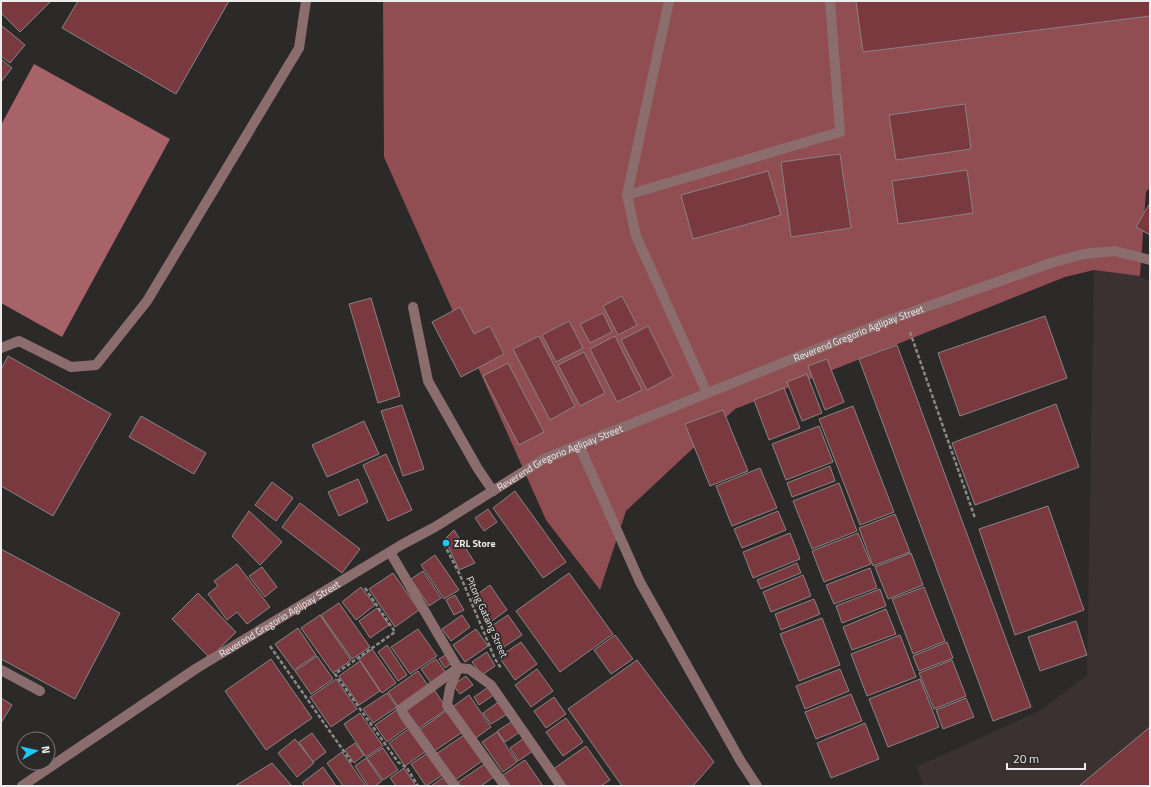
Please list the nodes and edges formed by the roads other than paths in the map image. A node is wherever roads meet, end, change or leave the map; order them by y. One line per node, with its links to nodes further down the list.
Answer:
1 (306, 1): 7 (street)
2 (669, 1): 4 (street)
3 (830, 1): 4 (street)
4 (627, 195): 8 (street)
5 (1150, 260): 8 (street, Reverend Gregorio Aglipay Street)
6 (413, 307): 10 (street)
7 (1, 348)
8 (707, 393): 9 (street, Reverend Gregorio Aglipay Street)
9 (579, 445): 10 (street, Reverend Gregorio Aglipay Street); 19 (street)
10 (493, 491): 11 (street, Reverend Gregorio Aglipay Street)
11 (390, 552): 12 (street); 15 (street, Reverend Gregorio Aglipay Street)
12 (458, 668): 16 (street); 17 (street); 18 (street)
13 (1, 670): 14 (street)
14 (40, 691)
15 (22, 786)
16 (455, 786)
17 (504, 786)
18 (561, 786)
19 (757, 786)

